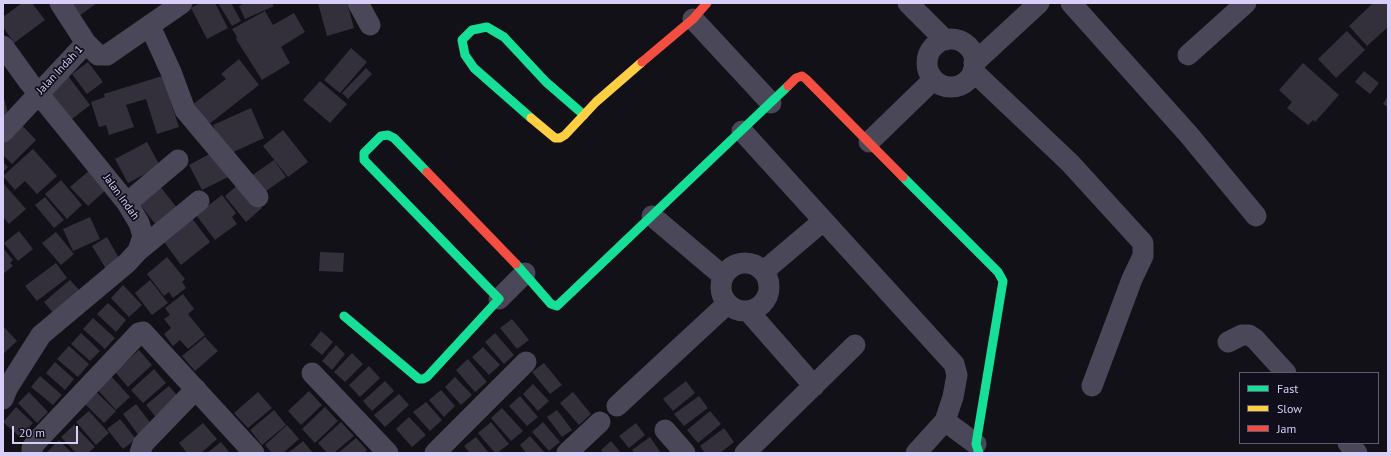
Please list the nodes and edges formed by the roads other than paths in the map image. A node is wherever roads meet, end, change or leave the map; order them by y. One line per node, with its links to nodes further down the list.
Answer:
1 (60, 3): 13 (street, Jalan Indah 1)
2 (182, 3): 11 (street)
3 (358, 3): 10 (street)
4 (707, 3): 9 (street)
5 (908, 3): 12 (street)
6 (1039, 3): 16 (street)
7 (1071, 3): 29 (street)
8 (1246, 3): 15 (street)
9 (693, 19): 19 (street); 20 (street)
10 (370, 25)
11 (150, 26): 13 (street); 25 (street)
12 (945, 40): 16 (street); 17 (street)
13 (86, 43): 18 (street, Jalan Indah 1)
14 (3, 46): 18 (street, Jalan Indah)
15 (1188, 55)
16 (974, 67): 17 (street); 45 (street)
17 (933, 80): 23 (street)
18 (38, 94): 22 (street, Jalan Indah 1); 27 (street, Jalan Indah)
19 (771, 103): 21 (street); 23 (street)
20 (584, 115): 20 (street)
21 (742, 131): 28 (street); 30 (street)
22 (3, 132)
23 (869, 142): 53 (street)
24 (178, 160): 27 (street)
25 (258, 198)
26 (199, 201): 31 (street)
27 (127, 203): 31 (street, Jalan Indah)
28 (652, 216): 33 (street); 34 (street)
29 (1256, 216)
30 (823, 221): 32 (street); 49 (street)
31 (138, 250): 47 (street)
32 (764, 271): 34 (street); 37 (street)
33 (525, 273): 35 (street); 35 (street)
34 (724, 276): 36 (street)
35 (500, 299): 38 (street)
36 (727, 304): 37 (street); 48 (street)
37 (750, 312): 44 (street)
38 (344, 316)
39 (1228, 342): 42 (street)
40 (855, 345): 44 (street)
41 (526, 362): 58 (street)
42 (1285, 372)
43 (312, 373): 57 (street)
44 (814, 386): 61 (street)
45 (1092, 386)
46 (196, 389): 54 (street); 55 (street); 56 (street)
47 (3, 398)
48 (617, 406)
49 (946, 421): 53 (street); 62 (street)
50 (600, 422): 59 (street)
51 (665, 430): 60 (street)
52 (1349, 444): 63 (street)
53 (977, 448)
54 (32, 453)
55 (140, 453)
56 (254, 453)
57 (388, 453)
58 (435, 453)
59 (567, 453)
60 (685, 453)
61 (745, 453)
62 (916, 453)
63 (1357, 453)

